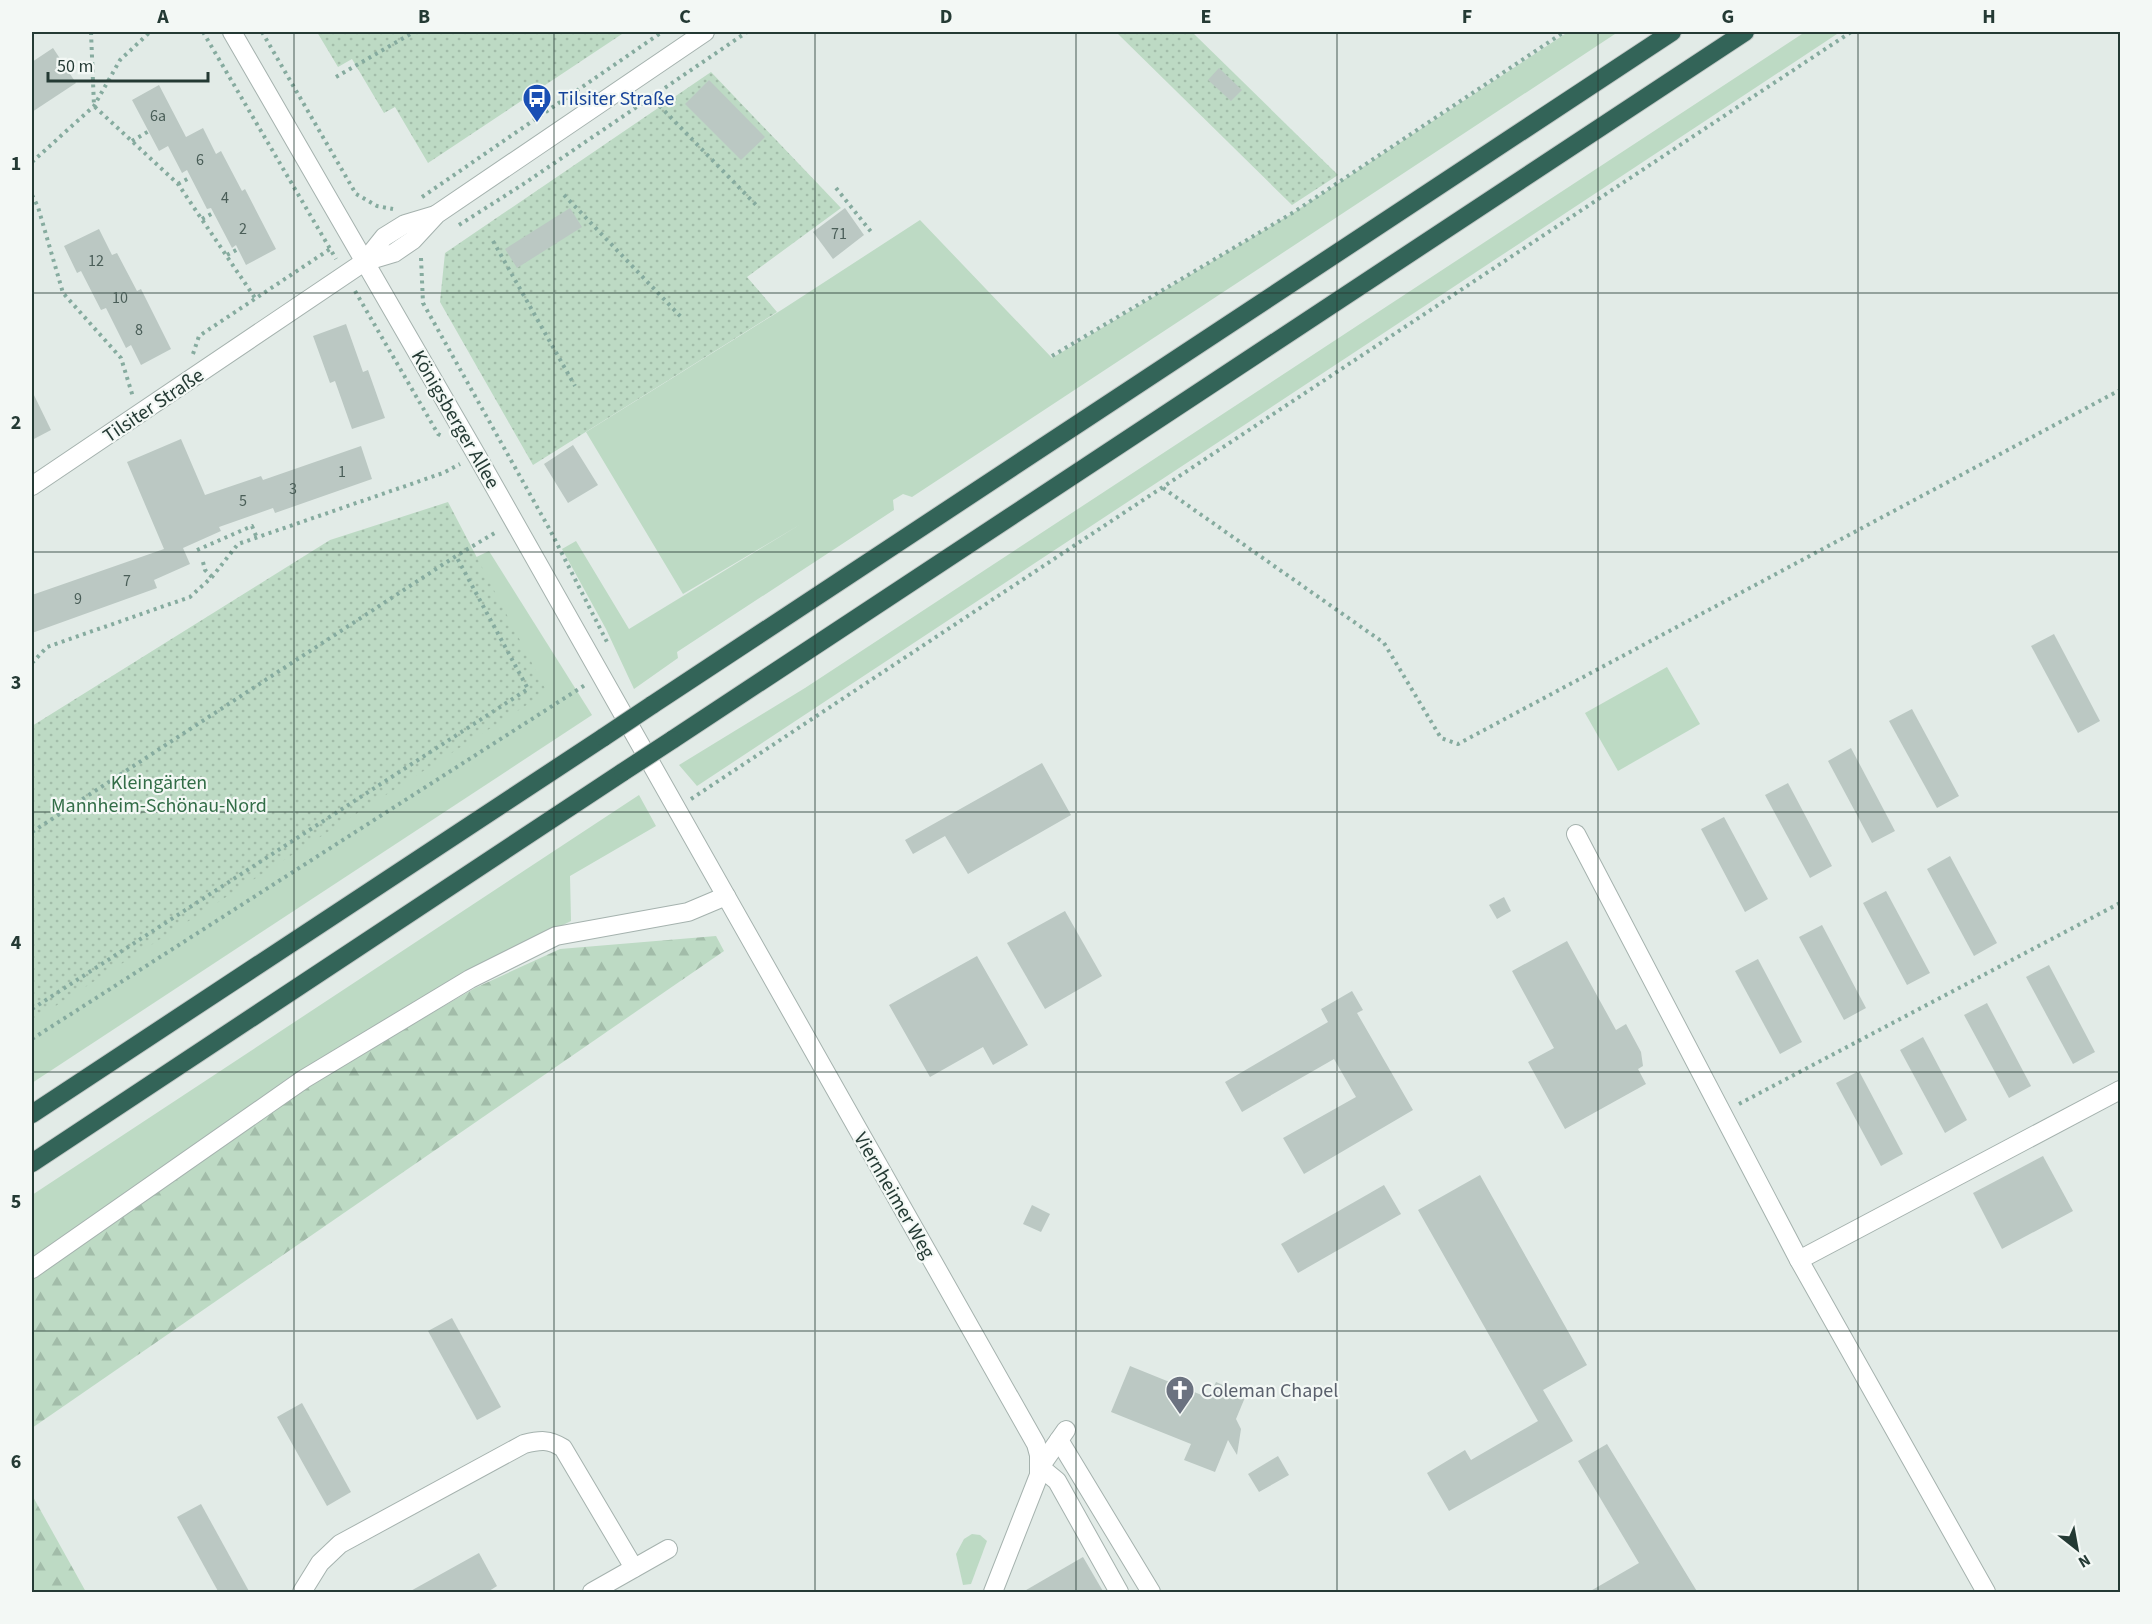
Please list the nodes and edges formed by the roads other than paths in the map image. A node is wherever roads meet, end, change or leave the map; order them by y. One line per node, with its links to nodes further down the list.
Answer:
1 (232, 32): 5 (street, Königsberger Allee)
2 (705, 32): 5 (street)
3 (1672, 32): 11 (highway, bridge)
4 (1745, 32): 12 (highway, bridge)
5 (364, 262): 6 (street, Tilsiter Straße); 7 (street, Königsberger Allee)
6 (32, 486)
7 (677, 808): 9 (street, Viernheimer Weg)
8 (1576, 834): 13 (street)
9 (726, 896): 14 (street); 15 (street, Viernheimer Weg)
10 (2121, 1090): 13 (street)
11 (32, 1114)
12 (32, 1163)
13 (1799, 1260): 23 (street)
14 (32, 1269)
15 (1040, 1467): 20 (street, Viernheimer Weg); 21 (street); 22 (street)
16 (668, 1549): 17 (street)
17 (634, 1568): 18 (street); 19 (street)
18 (302, 1593)
19 (592, 1593)
20 (993, 1593)
21 (1119, 1593)
22 (1150, 1593)
23 (1986, 1593)

